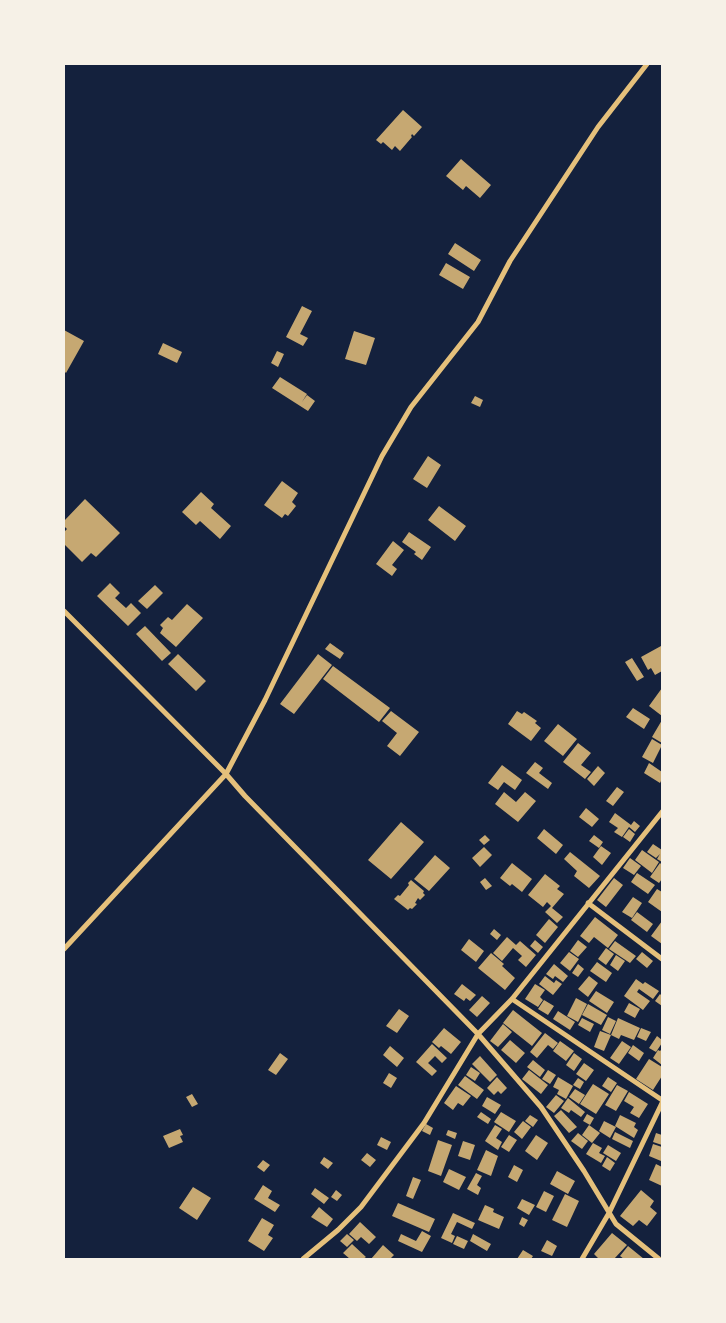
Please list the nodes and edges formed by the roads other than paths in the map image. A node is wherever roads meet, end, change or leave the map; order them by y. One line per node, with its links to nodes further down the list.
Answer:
1 (647, 64): 3 (street)
2 (64, 611): 3 (street)
3 (226, 774): 6 (street); 9 (street)
4 (662, 812): 5 (street)
5 (588, 903): 7 (street); 8 (street)
6 (64, 949)
7 (662, 959)
8 (512, 1000): 9 (street); 10 (street)
9 (478, 1034): 11 (street); 12 (street)
10 (662, 1101): 11 (street)
11 (609, 1213): 13 (street); 14 (street)
12 (302, 1259)
13 (582, 1259)
14 (659, 1259)

